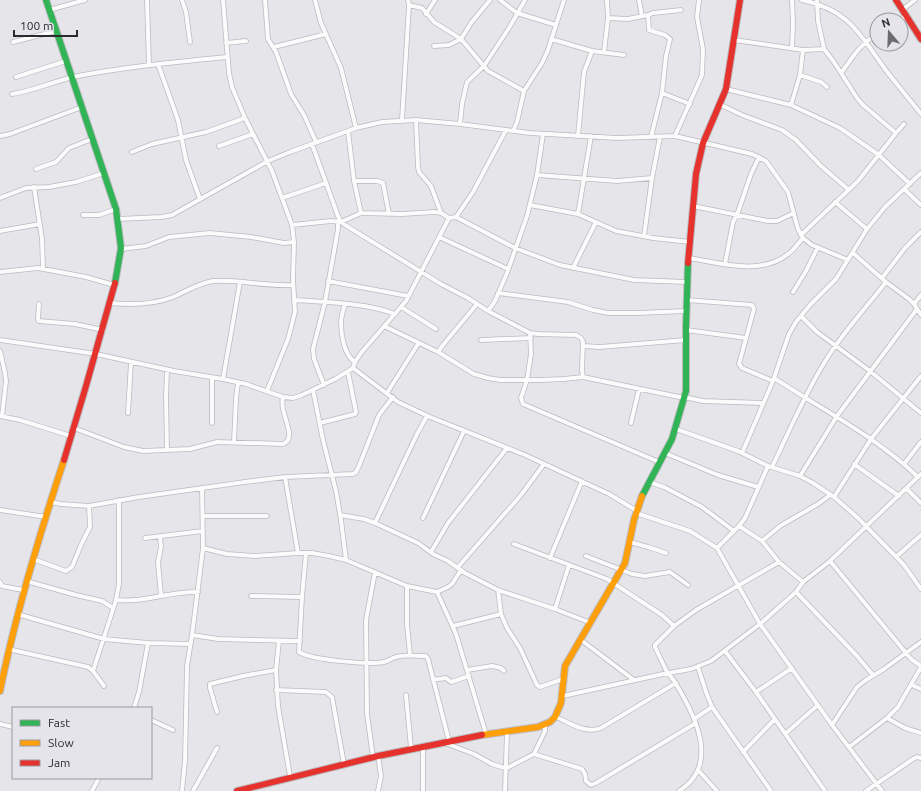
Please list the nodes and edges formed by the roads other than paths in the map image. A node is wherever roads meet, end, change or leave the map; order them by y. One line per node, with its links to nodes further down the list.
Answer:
1 (46, 0): 23 (street)
2 (85, 0): 23 (street)
3 (147, 0): 56 (street)
4 (182, 0): 43 (street)
5 (223, 0): 44 (street)
6 (265, 0): 46 (street)
7 (315, 0): 34 (street)
8 (435, 0): 27 (street)
9 (490, 0): 35 (street)
10 (500, 0): 26 (street)
11 (525, 0): 26 (street)
12 (564, 0): 32 (street)
13 (607, 0): 30 (street)
14 (639, 0): 29 (street)
15 (699, 0): 67 (street)
16 (740, 0): 39 (street)
17 (792, 0): 47 (street)
18 (802, 0): 22 (street)
19 (896, 0): 25 (street)
20 (915, 0): 25 (street)
21 (409, 2): 27 (street); 73 (street)
22 (817, 2): 41 (street); 48 (street)
23 (49, 10): 33 (street)
24 (681, 10): 28 (street)
25 (902, 10)
26 (517, 13): 32 (street); 57 (street)
27 (426, 14): 35 (street)
28 (648, 15): 29 (street); 65 (street)
29 (642, 16): 30 (street)
30 (608, 18): 51 (street)
31 (909, 21): 37 (street)
32 (556, 24): 38 (street)
33 (56, 31): 42 (street); 54 (street)
34 (326, 34): 46 (street); 77 (street)
35 (461, 39): 45 (street); 57 (street)
36 (869, 39): 41 (street)
37 (921, 39)
38 (551, 40): 50 (street); 64 (street)
39 (734, 40): 47 (street); 63 (street)
40 (246, 41): 44 (street)
41 (866, 41): 58 (street); 71 (street)
42 (13, 42)
43 (190, 42)
44 (226, 43): 53 (street)
45 (434, 46)
46 (274, 47): 92 (street)
47 (792, 48): 49 (street)
48 (824, 49): 49 (street); 58 (street)
49 (803, 50): 59 (street)
50 (592, 51): 51 (street); 85 (street)
51 (604, 52): 52 (street)
52 (624, 55)
53 (227, 57): 55 (street); 72 (street)
54 (66, 61): 60 (street); 61 (street)
55 (158, 64): 56 (street); 90 (street)
56 (149, 65): 61 (street)
57 (484, 66): 64 (street); 75 (street)
58 (841, 73): 81 (street)
59 (800, 75): 62 (street); 69 (street)
60 (16, 77)
61 (71, 78): 66 (street); 70 (street)
62 (827, 87)
63 (726, 89): 68 (street); 69 (street)
64 (524, 91): 79 (street)
65 (662, 93): 67 (street); 88 (street)
66 (12, 94)
67 (690, 104): 87 (street)
68 (719, 104): 93 (street); 110 (street)
69 (791, 105): 96 (street)
70 (82, 107): 84 (street); 91 (street)
71 (921, 114)
72 (245, 118): 82 (street); 90 (street)
73 (402, 120): 74 (street); 77 (street)
74 (416, 120): 75 (street); 120 (street)
75 (460, 124): 78 (street)
76 (904, 124): 81 (street)
77 (356, 128): 80 (street)
78 (506, 130): 79 (street); 126 (street)
79 (513, 130): 83 (street)
80 (348, 131): 92 (street); 105 (street)
81 (896, 133): 96 (street)
82 (253, 134): 94 (street); 98 (street)
83 (544, 134): 85 (street); 102 (street)
84 (0, 136)
85 (578, 136): 86 (street)
86 (591, 136): 88 (street); 104 (street)
87 (675, 136): 89 (street); 93 (street)
88 (651, 137): 89 (street)
89 (660, 137): 103 (street)
90 (180, 138): 95 (street); 113 (street)
91 (92, 139): 99 (street); 100 (street)
92 (314, 143): 98 (street); 106 (street)
93 (703, 143): 97 (street); 117 (street)
94 (219, 146)
95 (132, 152)
96 (879, 155): 107 (street); 110 (street)
97 (759, 157): 121 (street); 125 (street)
98 (268, 161): 112 (street); 113 (street)
99 (36, 169)
100 (104, 173): 108 (street); 118 (street)
101 (921, 173): 107 (street)
102 (537, 175): 104 (street); 115 (street)
103 (652, 178): 104 (street); 136 (street)
104 (585, 179): 123 (street)
105 (354, 181): 119 (street); 122 (street)
106 (326, 183): 112 (street); 129 (street)
107 (910, 184): 109 (street)
108 (34, 187): 111 (street); 131 (street)
109 (904, 189): 116 (street); 133 (street)
110 (849, 190): 114 (street)
111 (0, 198)
112 (282, 198): 132 (street)
113 (200, 199): 128 (street)
114 (835, 202): 133 (street); 137 (street)
115 (530, 205): 123 (street); 142 (street)
116 (921, 205)
117 (693, 206): 125 (street); 140 (street)
118 (116, 209): 124 (street); 128 (street)
119 (361, 213): 122 (street); 129 (street)
120 (441, 213): 122 (street); 127 (street)
121 (794, 213): 125 (street); 137 (street)
122 (389, 214)
123 (578, 214): 130 (street)
124 (83, 215)
125 (737, 215): 147 (street)
126 (456, 217): 127 (street); 142 (street)
127 (449, 218): 138 (street)
128 (118, 219): 143 (street)
129 (339, 221): 132 (street); 151 (street); 154 (street)
130 (596, 222): 136 (street); 149 (street)
131 (40, 224): 134 (street); 148 (street)
132 (292, 225): 139 (street)
133 (867, 229): 144 (street)
134 (0, 231)
135 (921, 232): 153 (street)
136 (644, 236): 140 (street)
137 (802, 236): 141 (street); 147 (street)
138 (439, 238): 150 (street); 151 (street)
139 (294, 242): 143 (street); 159 (street)
140 (690, 242): 145 (street)
141 (818, 247): 146 (street); 160 (street)
142 (515, 248): 149 (street); 150 (street)
143 (121, 249): 158 (street)
144 (853, 253): 146 (street); 153 (street)
145 (689, 258): 147 (street); 156 (street)
146 (848, 260): 178 (street)
147 (725, 264)
148 (42, 268): 152 (street); 158 (street)
149 (573, 268): 156 (street)
150 (508, 269): 161 (street)
151 (422, 271): 163 (street); 170 (street)
152 (0, 272)
153 (882, 278): 157 (street)
154 (328, 281): 163 (street); 166 (street)
155 (240, 282): 159 (street); 167 (street); 204 (street)
156 (687, 282): 165 (street)
157 (886, 282): 171 (street); 191 (street)
158 (114, 285): 167 (street)
159 (293, 285): 164 (street)
160 (793, 292)
161 (498, 293): 174 (street); 175 (street)
162 (921, 295): 171 (street)
163 (408, 296): 172 (street)
164 (294, 300): 166 (street); 211 (street)
165 (687, 300): 174 (street); 185 (street)
166 (324, 302): 169 (street); 208 (street)
167 (110, 303): 181 (street)
168 (39, 304): 181 (street)
169 (345, 304): 176 (street); 196 (street)
170 (477, 304): 175 (street); 193 (street)
171 (914, 304): 173 (street)
172 (401, 307): 176 (street); 180 (street)
173 (917, 309): 177 (street); 199 (street)
174 (686, 311): 182 (street)
175 (488, 312): 183 (street)
176 (395, 314): 179 (street)
177 (921, 315)
178 (801, 316): 191 (street); 206 (street)
179 (384, 326): 189 (street); 196 (street)
180 (436, 329)
181 (103, 330): 194 (street)
182 (686, 330): 185 (street); 188 (street)
183 (530, 333): 184 (street); 190 (street)
184 (530, 338): 187 (street); 205 (street)
185 (746, 338): 206 (street)
186 (0, 340): 194 (street)
187 (481, 340)
188 (686, 340): 190 (street); 215 (street)
189 (418, 344): 193 (street); 212 (street)
190 (583, 346): 202 (street)
191 (835, 346): 199 (street); 216 (street)
192 (0, 351): 221 (street)
193 (438, 352): 205 (street)
194 (96, 354): 195 (street); 227 (street)
195 (131, 362): 198 (street); 219 (street)
196 (356, 362): 197 (street)
197 (353, 368): 200 (street); 212 (street)
198 (167, 370): 203 (street); 235 (street)
199 (870, 371): 217 (street); 223 (street)
200 (348, 372): 208 (street); 225 (street)
201 (921, 376): 217 (street)
202 (583, 377): 205 (street); 209 (street)
203 (212, 378): 204 (street); 224 (street)
204 (223, 379): 207 (street)
205 (527, 380): 238 (street)
206 (773, 380): 216 (street); 218 (street)
207 (238, 382): 211 (street); 232 (street)
208 (324, 385): 210 (street)
209 (639, 389): 215 (street); 226 (street)
210 (313, 390): 213 (street); 225 (street)
211 (267, 391): 213 (street)
212 (386, 393): 214 (street)
213 (283, 397): 232 (street)
214 (392, 398): 222 (street); 243 (street)
215 (684, 398): 218 (street); 228 (street)
216 (805, 398): 223 (street); 242 (street)
217 (904, 398): 220 (street); 231 (street)
218 (763, 403): 237 (street)
219 (128, 413)
220 (921, 413)
221 (1, 416): 230 (street)
222 (427, 416): 229 (street); 265 (street)
223 (837, 416): 231 (street); 244 (street)
224 (212, 422)
225 (320, 423): 243 (street)
226 (631, 423)
227 (74, 428): 230 (street); 235 (street)
228 (676, 429): 236 (street); 237 (street)
229 (464, 431): 234 (street); 264 (street)
230 (71, 436): 255 (street)
231 (871, 439): 240 (street); 241 (street)
232 (234, 442): 235 (street)
233 (921, 442): 241 (street)
234 (507, 448): 239 (street); 278 (street)
235 (167, 450)
236 (665, 453): 238 (street); 249 (street)
237 (742, 453): 242 (street)
238 (659, 462): 248 (street)
239 (544, 464): 247 (street); 290 (street)
240 (854, 464): 252 (street); 253 (street)
241 (904, 464): 245 (street)
242 (770, 466): 244 (street); 249 (street)
243 (332, 475): 246 (street); 260 (street)
244 (800, 476): 252 (street)
245 (919, 476): 251 (street)
246 (285, 477): 250 (street); 279 (street)
247 (582, 481): 259 (street); 284 (street)
248 (649, 482): 259 (street); 269 (street)
249 (758, 487): 266 (street)
250 (202, 488): 254 (street); 261 (street)
251 (907, 489): 253 (street); 256 (street)
252 (832, 496): 267 (street); 273 (street)
253 (899, 496): 267 (street)
254 (119, 500): 257 (street); 309 (street)
255 (51, 502): 257 (street); 263 (street)
256 (921, 503)
257 (89, 506): 285 (street)
258 (0, 510): 263 (street)
259 (636, 512): 274 (street); 277 (street)
260 (340, 515): 265 (street); 286 (street)
261 (203, 516): 262 (street); 268 (street)
262 (267, 516)
263 (46, 517): 285 (street)
264 (423, 518)
265 (376, 523): 278 (street)
266 (740, 526): 269 (street); 273 (street)
267 (866, 526): 283 (street); 287 (street)
268 (203, 531): 271 (street); 276 (street)
269 (734, 531): 277 (street)
270 (921, 535): 283 (street)
271 (160, 537): 272 (street); 306 (street)
272 (145, 538)
273 (762, 541): 288 (street)
274 (630, 542): 281 (street); 291 (street)
275 (514, 544): 284 (street)
276 (203, 548): 279 (street); 303 (street)
277 (717, 548): 299 (street)
278 (431, 552): 290 (street)
279 (298, 553): 280 (street)
280 (306, 553): 286 (street); 308 (street)
281 (666, 553)
282 (586, 556): 291 (street)
283 (897, 556): 300 (street)
284 (550, 558): 289 (street)
285 (33, 559): 293 (street)
286 (346, 560): 292 (street)
287 (830, 561): 295 (street); 328 (street)
288 (779, 562): 295 (street); 299 (street)
289 (569, 565): 296 (street); 311 (street)
290 (459, 568): 302 (street); 304 (street)
291 (622, 570): 296 (street); 297 (street)
292 (375, 572): 298 (street); 330 (street)
293 (26, 581): 301 (street); 310 (street)
294 (0, 582): 301 (street)
295 (803, 582): 305 (street)
296 (614, 583): 314 (street); 317 (street)
297 (688, 585)
298 (407, 586): 304 (street); 329 (street)
299 (739, 586): 315 (street); 317 (street)
300 (921, 589)
301 (23, 590): 312 (street)
302 (498, 590): 311 (street); 313 (street)
303 (198, 592): 306 (street); 318 (street)
304 (437, 592): 316 (street)
305 (796, 592): 315 (street); 339 (street)
306 (161, 596): 309 (street)
307 (251, 596): 308 (street)
308 (302, 597): 322 (street)
309 (116, 600): 310 (street)
310 (113, 608): 319 (street)
311 (555, 609): 314 (street)
312 (17, 614): 319 (street); 326 (street)
313 (500, 614): 316 (street); 341 (street)
314 (591, 623): 320 (street)
315 (760, 624): 327 (street); 333 (street)
316 (453, 626): 335 (street)
317 (674, 626): 338 (street)
318 (192, 636): 321 (street); 325 (street)
319 (104, 639): 324 (street); 336 (street)
320 (581, 640): 341 (street); 343 (street)
321 (278, 641): 322 (street); 334 (street)
322 (300, 641): 330 (street)
323 (921, 642): 328 (street)
324 (148, 643): 325 (street); 354 (street)
325 (191, 644): 388 (street)
326 (8, 649): 336 (street); 349 (street)
327 (725, 651): 331 (street); 350 (street)
328 (906, 653): 332 (street); 339 (street)
329 (410, 655): 330 (street); 342 (street)
330 (366, 663): 378 (street)
331 (698, 667): 338 (street); 355 (street)
332 (921, 667): 345 (street)
333 (792, 668): 350 (street); 353 (street)
334 (276, 670): 348 (street); 356 (street)
335 (467, 670): 337 (street); 340 (street)
336 (93, 671): 346 (street)
337 (504, 671)
338 (668, 673): 343 (street); 344 (street)
339 (873, 675): 364 (street)
340 (469, 676): 342 (street); 369 (street)
341 (563, 679): 352 (street)
342 (433, 680): 371 (street)
343 (634, 680): 352 (street)
344 (676, 684): 357 (street); 361 (street)
345 (912, 685): 347 (street); 358 (street)
346 (104, 686)
347 (921, 689)
348 (276, 690): 380 (street); 383 (street)
349 (0, 691)
350 (756, 692): 359 (street)
351 (406, 695): 375 (street)
352 (563, 696): 357 (street)
353 (818, 706): 364 (street); 370 (street)
354 (134, 707)
355 (712, 707): 361 (street); 376 (street)
356 (217, 712)
357 (556, 716): 363 (street)
358 (887, 718): 368 (street); 373 (street)
359 (774, 719): 370 (street); 376 (street)
360 (152, 720): 366 (street)
361 (695, 721): 377 (street); 382 (street)
362 (0, 724): 365 (street)
363 (545, 725): 367 (street); 377 (street)
364 (832, 725): 373 (street)
365 (12, 727)
366 (173, 730)
367 (507, 732): 369 (street); 381 (street)
368 (921, 733)
369 (486, 734): 371 (street)
370 (785, 734): 397 (street)
371 (446, 742): 372 (street); 381 (street)
372 (423, 746): 375 (street); 386 (street)
373 (849, 746): 385 (street)
374 (216, 748): 389 (street)
375 (412, 748): 378 (street)
376 (743, 752): 396 (street)
377 (534, 754): 381 (street)
378 (376, 756): 380 (street); 391 (street)
379 (921, 758): 385 (street)
380 (344, 764): 383 (street)
381 (507, 768): 393 (street)
382 (698, 770): 394 (street); 395 (street)
383 (290, 776): 390 (street)
384 (99, 779): 387 (street)
385 (876, 783): 398 (street); 399 (street)
386 (423, 790): 392 (street)
387 (92, 791)
388 (182, 791)
389 (193, 791)
390 (237, 791)
391 (378, 791)
392 (429, 791)
393 (505, 791)
394 (680, 791)
395 (717, 791)
396 (771, 791)
397 (825, 791)
398 (866, 791)
399 (882, 791)

